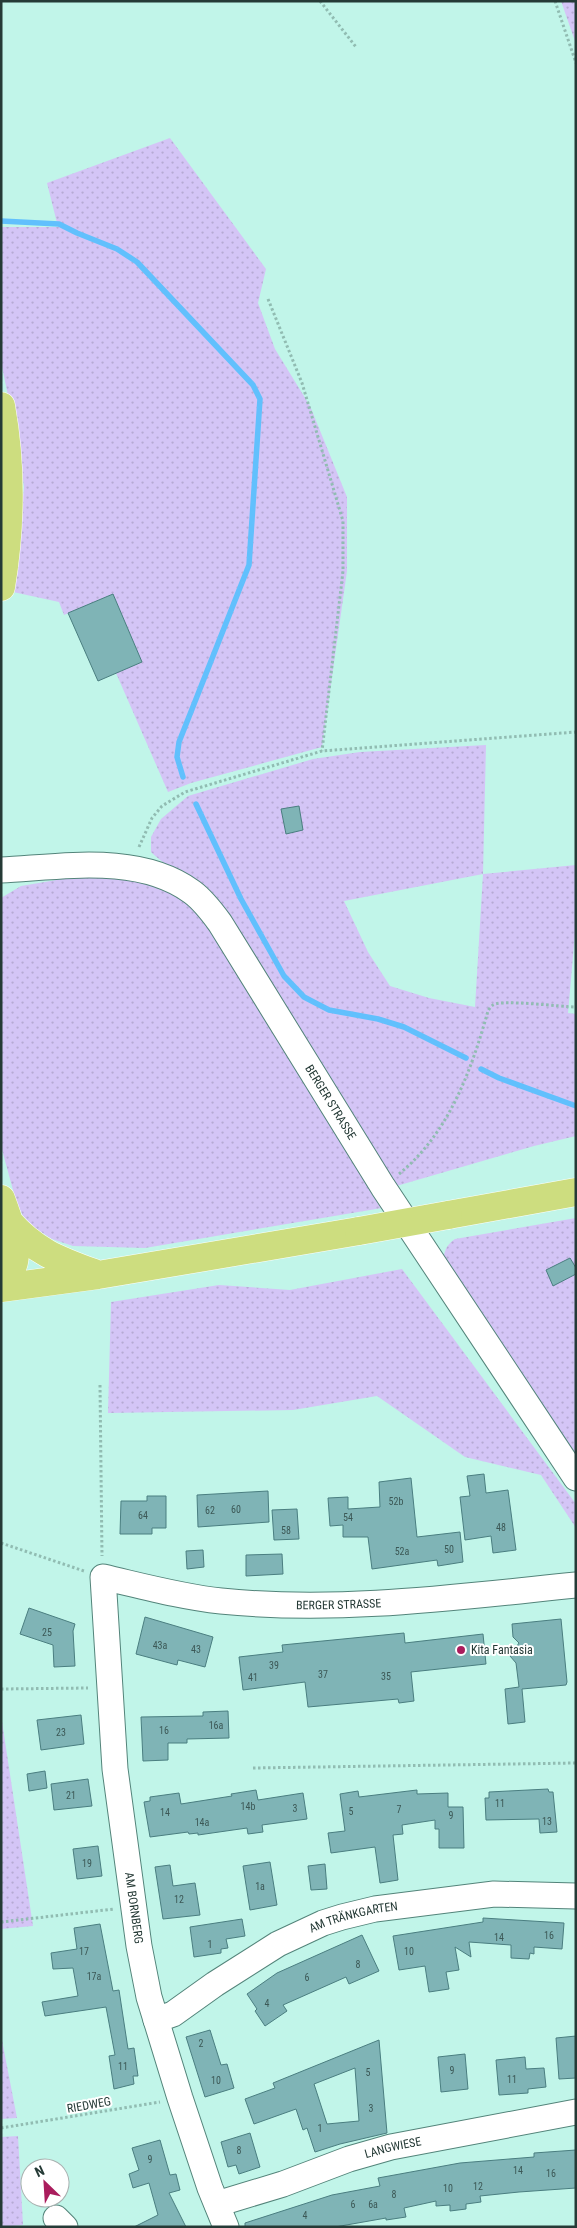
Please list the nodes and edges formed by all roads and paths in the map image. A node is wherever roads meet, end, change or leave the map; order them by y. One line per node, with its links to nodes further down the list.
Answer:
1 (320, 1): 3 (path)
2 (555, 1): 4 (path)
3 (356, 47)
4 (576, 63)
5 (268, 299): 9 (path)
6 (1, 406): 7 (main road)
7 (1, 587)
8 (576, 732): 9 (path)
9 (322, 751): 10 (path)
10 (130, 868): 11 (street, BERGER STRASSE); 13 (street, BERGER STRASSE)
11 (1, 870)
12 (576, 1008): 13 (path)
13 (383, 1187): 20 (street, BERGER STRASSE)
14 (576, 1192): 16 (main road, bridge)
15 (5, 1210): 16 (main road); 17 (main road)
16 (98, 1275): 18 (main road)
17 (1, 1282)
18 (1, 1288)
19 (100, 1385): 22 (path)
20 (576, 1478)
21 (1, 1543): 22 (path)
22 (103, 1577): 23 (street, BERGER STRASSE); 24 (street, AM BORNBERG)
23 (576, 1585)
24 (109, 1687): 25 (path); 29 (street, AM BORNBERG)
25 (1, 1689)
26 (576, 1763): 27 (path)
27 (253, 1768)
28 (576, 1896): 31 (street, AM TRÄNKGARTEN)
29 (134, 1906): 30 (path); 31 (street, AM BORNBERG)
30 (1, 1922)
31 (156, 2020): 32 (street, AM BORNBERG)
32 (180, 2098): 34 (path, RIEDWEG); 35 (street, AM BORNBERG)
33 (576, 2112): 35 (street, LANGWIESE)
34 (1, 2128)
35 (216, 2204): 36 (street, AM BORNBERG)
36 (226, 2227)

